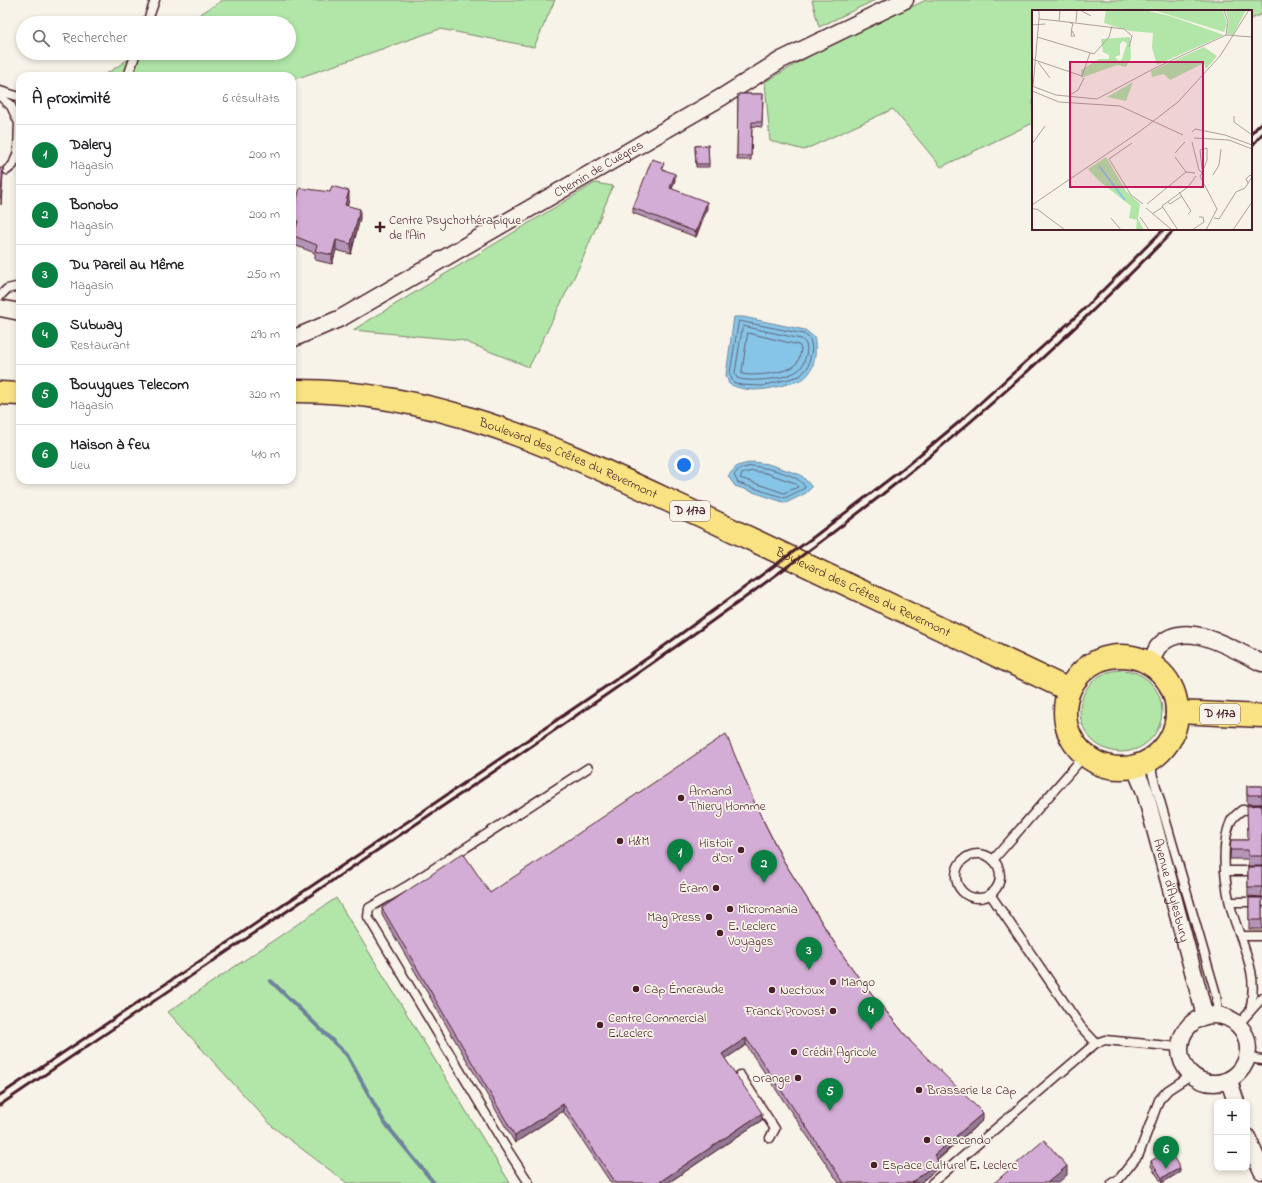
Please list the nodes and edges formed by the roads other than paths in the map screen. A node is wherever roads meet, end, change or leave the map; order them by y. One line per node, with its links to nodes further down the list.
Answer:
1 (155, 0): 3 (lane)
2 (905, 0): 16 (street, Chemin de Cuègres)
3 (149, 16)
4 (134, 60): 5 (lane)
5 (129, 72)
6 (0, 91): 8 (lane)
7 (0, 96): 9 (lane)
8 (16, 96)
9 (16, 117)
10 (16, 157): 11 (lane)
11 (6, 170)
12 (16, 287): 13 (lane)
13 (0, 296)
14 (0, 308): 15 (street)
15 (16, 311)
16 (296, 337)
17 (296, 391): 22 (main road, Boulevard des Crêtes du Revermont / D 117a)
18 (0, 393): 19 (main road)
19 (16, 394)
20 (1262, 663): 21 (street)
21 (1150, 664): 22 (main road); 23 (main road)
22 (1069, 690): 25 (main road)
23 (1178, 712): 24 (main road, D 117a); 26 (main road)
24 (1262, 716)
25 (1085, 755): 26 (main road); 29 (lane)
26 (1143, 763): 39 (street, Avenue d'Aylesbury)
27 (588, 768): 52 (lane)
28 (1262, 809): 30 (lane)
29 (993, 860): 32 (lane); 32 (lane)
30 (1225, 871): 31 (lane); 33 (lane)
31 (1262, 871)
32 (990, 894): 41 (lane)
33 (1230, 902): 34 (lane); 35 (lane)
34 (1262, 902)
35 (1241, 936): 36 (lane); 38 (lane)
36 (1262, 936)
37 (1262, 998): 38 (lane)
38 (1250, 1011): 40 (lane)
39 (1211, 1015): 40 (street); 42 (street)
40 (1238, 1025): 43 (street)
41 (1096, 1043): 42 (lane); 53 (lane)
42 (1179, 1047): 45 (street)
43 (1255, 1059): 46 (street)
44 (740, 1075): 48 (lane)
45 (1191, 1075): 46 (street); 51 (lane)
46 (1229, 1081): 47 (street)
47 (1235, 1099)
48 (770, 1138)
49 (1250, 1144): 50 (street)
50 (1262, 1171)
51 (1117, 1182)
52 (529, 1183)
53 (932, 1183)

